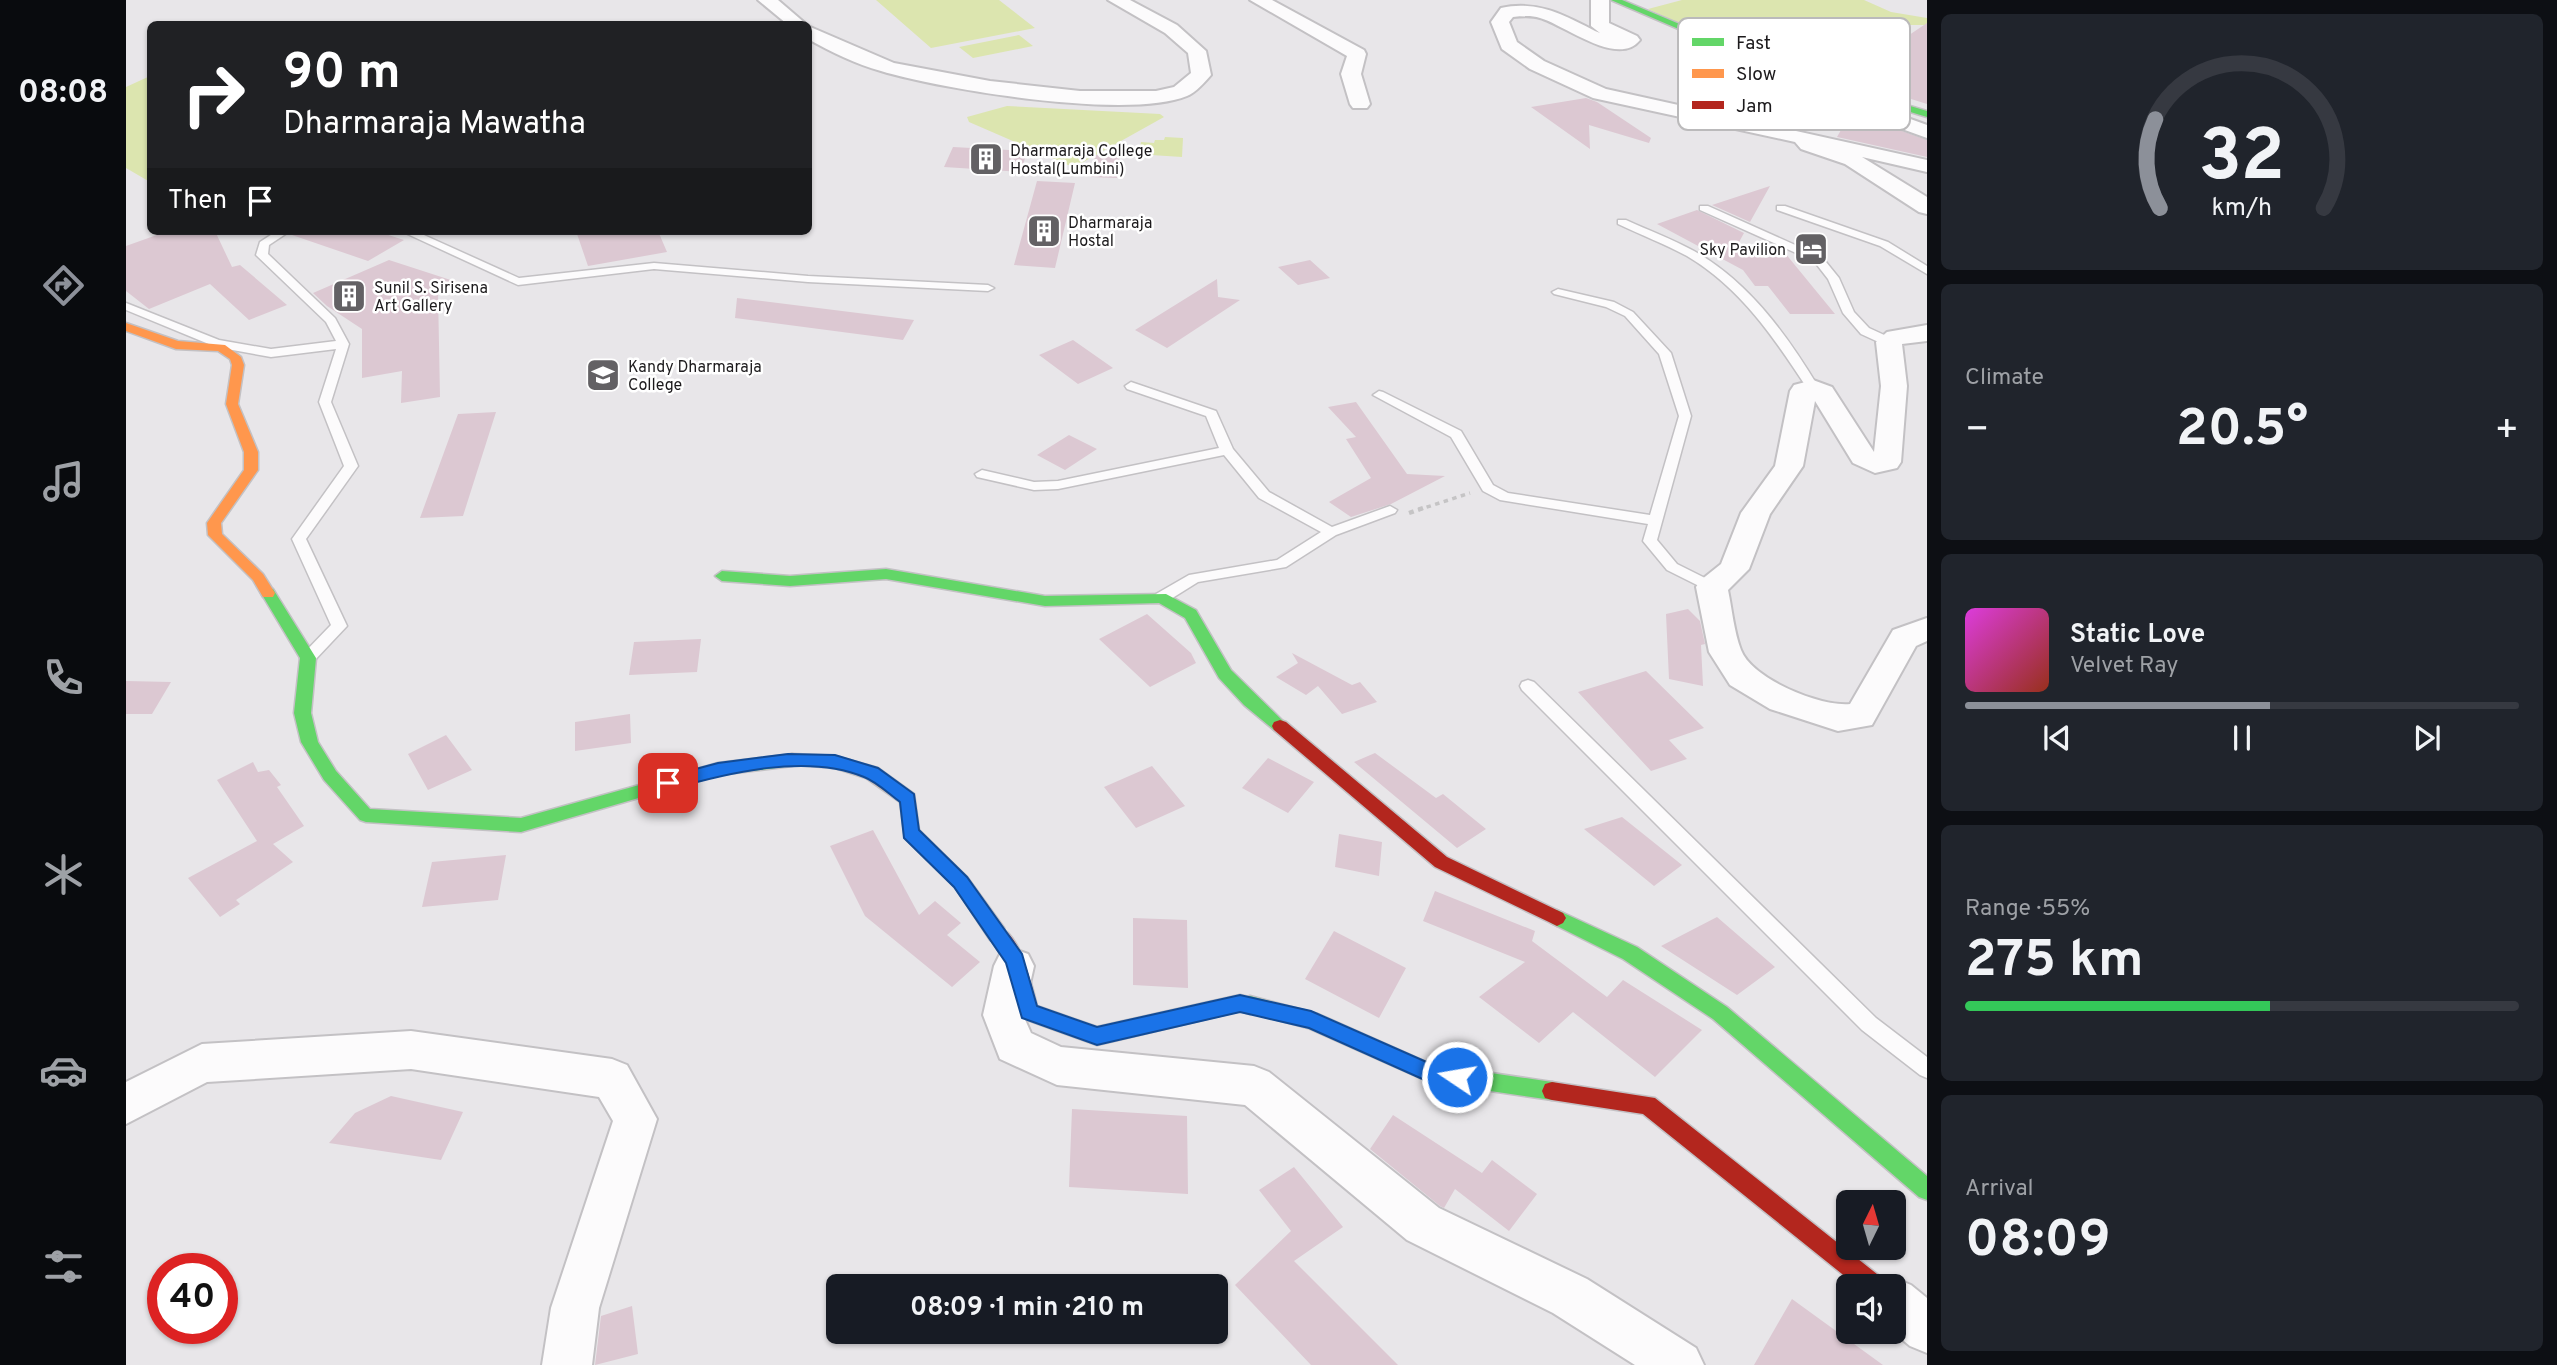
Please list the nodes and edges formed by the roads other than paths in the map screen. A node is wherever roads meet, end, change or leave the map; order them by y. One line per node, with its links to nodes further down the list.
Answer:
1 (767, 0): 6 (street)
2 (1117, 0): 8 (street)
3 (1259, 0): 9 (street)
4 (1600, 0): 11 (street)
5 (1615, 0): 7 (main road)
6 (793, 21)
7 (1678, 28)
8 (812, 33)
9 (1360, 104)
10 (1910, 109): 12 (main road)
11 (1678, 111)
12 (1927, 114)
13 (1910, 126): 15 (street)
14 (1770, 130): 16 (street)
15 (1927, 132)
16 (1812, 139): 17 (street); 18 (street)
17 (1927, 166)
18 (1927, 207)
19 (1704, 208): 30 (lane)
20 (1781, 208): 24 (lane)
21 (1622, 222): 33 (lane)
22 (279, 235): 31 (lane)
23 (415, 235): 25 (lane)
24 (1927, 271)
25 (988, 288)
26 (1558, 292): 38 (lane)
27 (126, 306): 31 (lane)
28 (126, 327): 44 (main road)
29 (1927, 333): 30 (street)
30 (1889, 342): 33 (street)
31 (343, 344): 44 (lane)
32 (1131, 386): 35 (lane)
33 (1813, 388): 41 (street)
34 (1379, 395): 38 (lane)
35 (1227, 450): 36 (lane); 39 (lane)
36 (982, 474)
37 (1390, 510): 39 (lane)
38 (1654, 520): 41 (lane)
39 (1331, 532): 42 (lane)
40 (722, 576): 42 (main road)
41 (1712, 587): 43 (street)
42 (1161, 598): 49 (main road)
43 (1927, 629)
44 (308, 658): 46 (main road)
45 (1528, 686): 47 (lane)
46 (1015, 960): 50 (main road); 54 (street)
47 (1927, 1069)
48 (126, 1104): 53 (street)
49 (1927, 1190)
50 (1859, 1274)
51 (1906, 1312): 52 (street)
52 (1927, 1329)
53 (567, 1365)
54 (1679, 1365)

